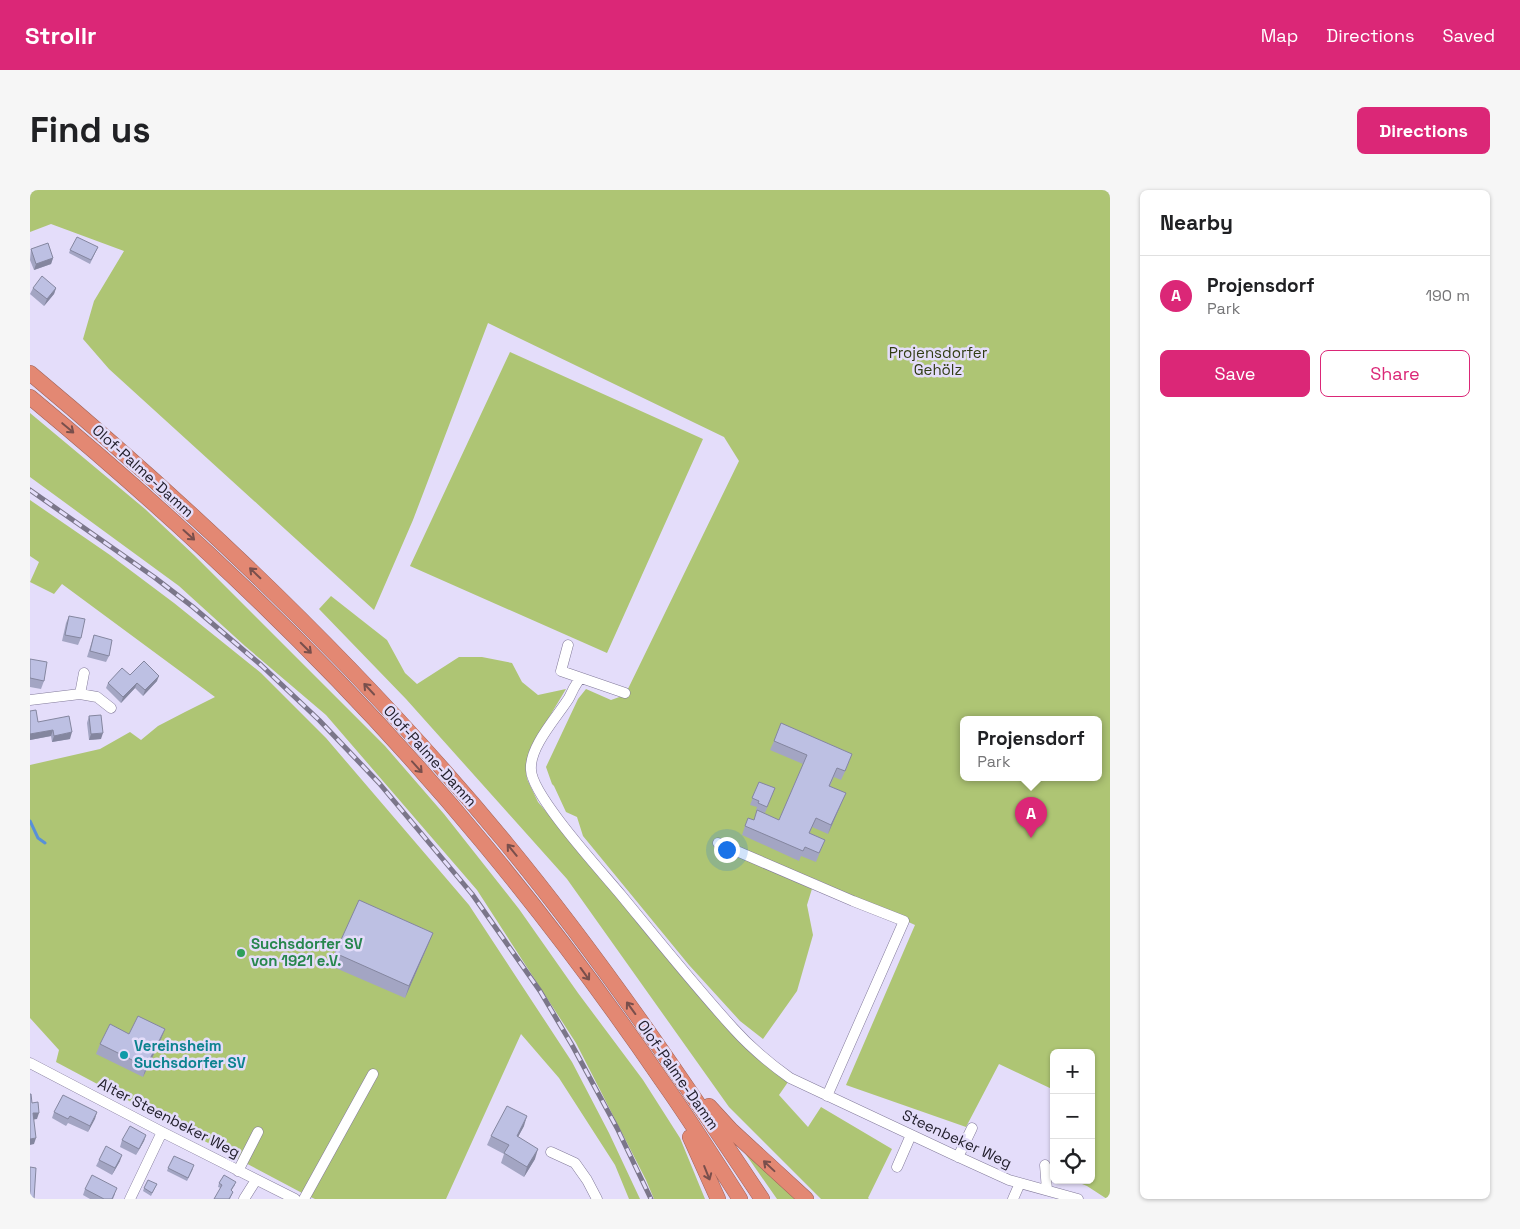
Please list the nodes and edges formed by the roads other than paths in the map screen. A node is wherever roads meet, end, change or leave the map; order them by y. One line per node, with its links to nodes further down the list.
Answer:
1 (30, 374): 13 (highway, Olof-Palme-Damm, one-way to 1)
2 (30, 396): 14 (highway, Olof-Palme-Damm, one-way to 14)
3 (568, 645): 5 (street)
4 (84, 673): 7 (street)
5 (580, 678): 6 (street); 15 (street, Steenbeker Weg)
6 (626, 693)
7 (80, 694): 8 (street); 9 (street)
8 (30, 700)
9 (111, 708)
10 (718, 843): 15 (street)
11 (30, 1063): 17 (street, Alter Steenbeker Weg)
12 (373, 1074): 31 (street)
13 (680, 1076): 35 (highway, Olof-Palme-Damm); 36 (highway, one-way to 13)
14 (663, 1082): 33 (highway, one-way to 33); 34 (highway, Olof-Palme-Damm)
15 (827, 1096): 19 (street, Steenbeker Weg)
16 (972, 1128): 21 (street)
17 (162, 1132): 24 (street, Alter Steenbeker Weg); 28 (street)
18 (258, 1132): 24 (street)
19 (911, 1135): 21 (street, Steenbeker Weg); 23 (street)
20 (551, 1152): 32 (street)
21 (958, 1157): 26 (street, Steenbeker Weg)
22 (1046, 1165): 27 (street)
23 (897, 1167)
24 (238, 1171): 25 (street, Alter Steenbeker Weg)
25 (256, 1180): 29 (street); 30 (street, Alter Steenbeker Weg)
26 (1020, 1183): 27 (street, Steenbeker Weg); 37 (street)
27 (1047, 1190): 38 (street, Steenbeker Weg)
28 (130, 1199)
29 (244, 1199)
30 (295, 1199)
31 (304, 1199)
32 (597, 1199)
33 (718, 1199)
34 (740, 1199)
35 (762, 1199)
36 (806, 1199)
37 (1013, 1199)
38 (1078, 1199)

